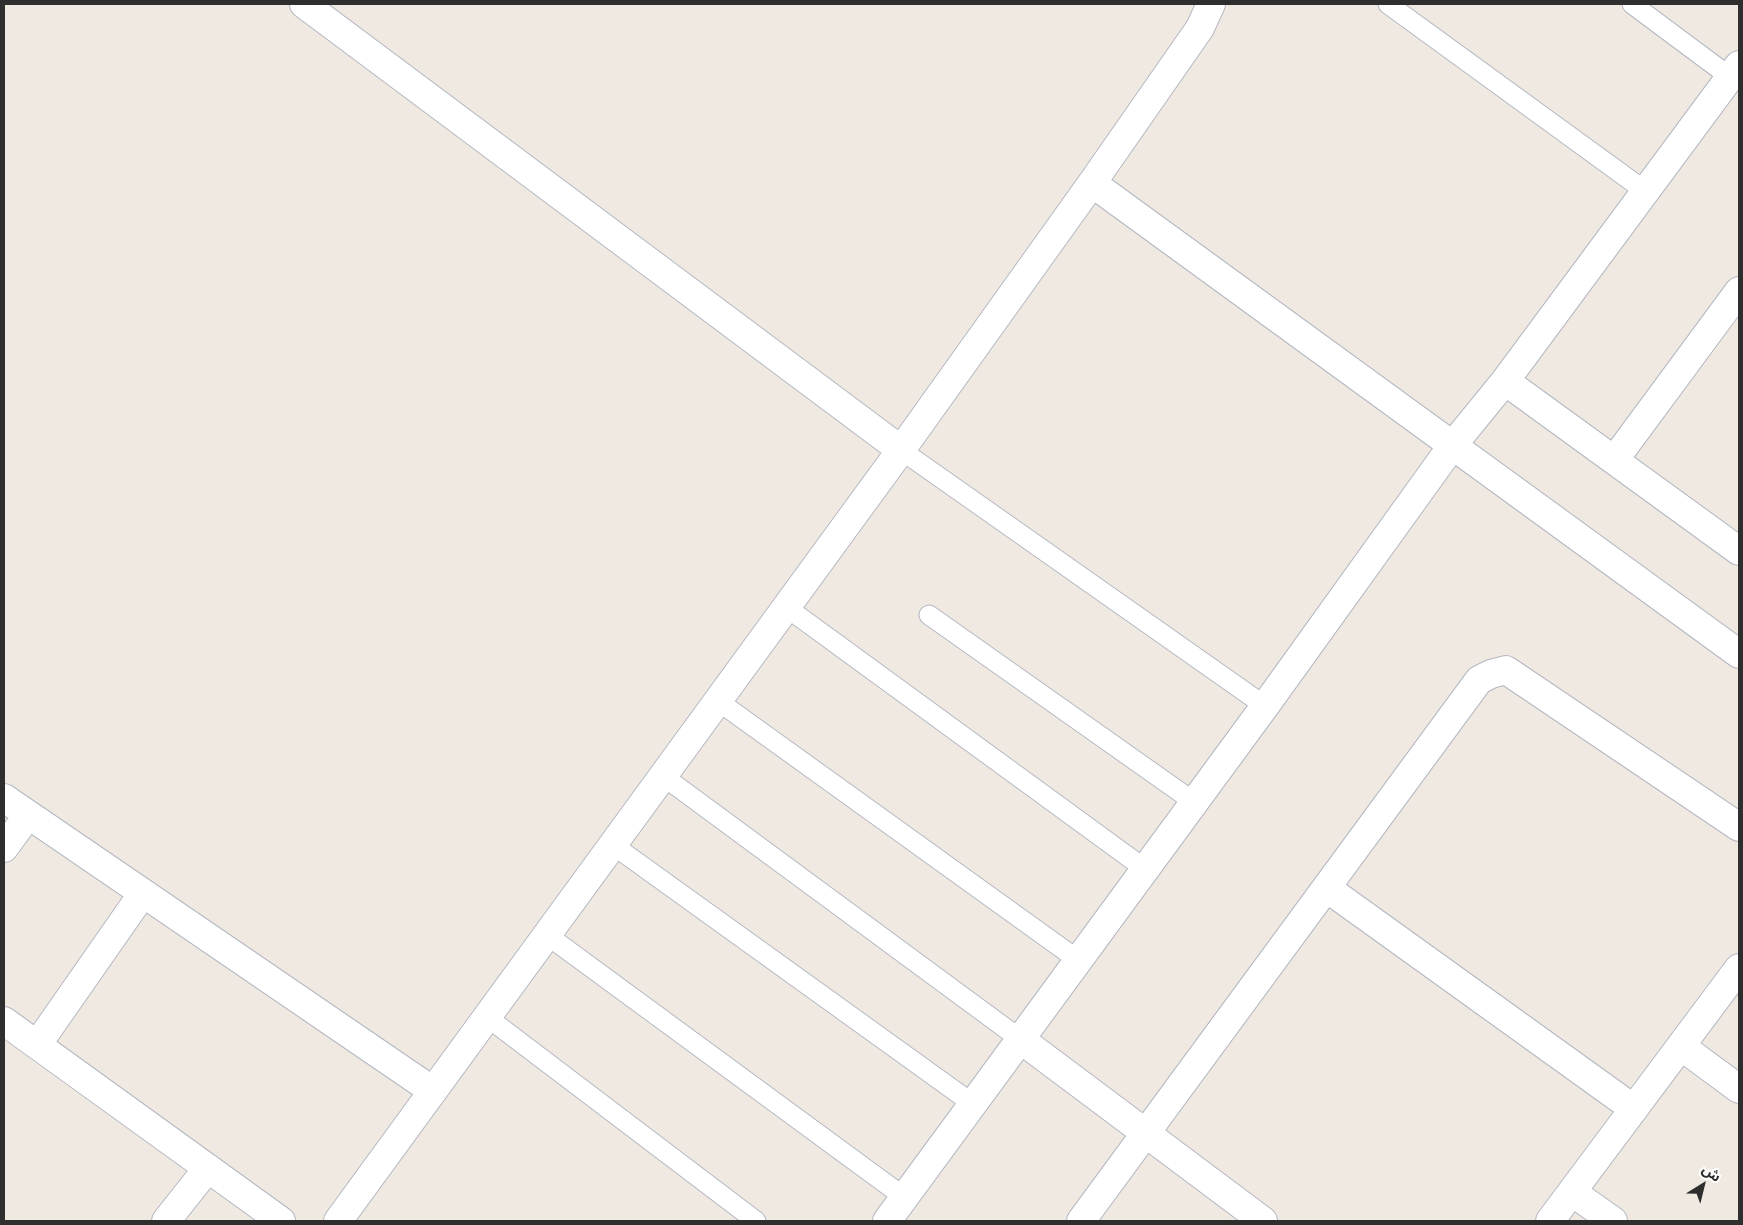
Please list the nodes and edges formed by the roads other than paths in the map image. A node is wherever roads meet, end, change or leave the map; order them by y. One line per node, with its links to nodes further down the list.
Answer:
1 (304, 4): 11 (street)
2 (1211, 4): 6 (street)
3 (1388, 4): 7 (lane)
4 (1632, 4): 5 (lane)
5 (1735, 71): 7 (street)
6 (1092, 182): 10 (street); 11 (street)
7 (1645, 191): 9 (street)
8 (1739, 291): 12 (street)
9 (1505, 381): 10 (street); 12 (street)
10 (1452, 446): 16 (street); 18 (street)
11 (901, 450): 14 (street); 18 (lane)
12 (1615, 459): 13 (street)
13 (1739, 551)
14 (786, 607): 17 (street); 26 (lane)
15 (929, 615): 21 (lane)
16 (1739, 654)
17 (718, 701): 19 (street); 30 (lane)
18 (1265, 706): 21 (street)
19 (663, 776): 24 (street); 34 (lane)
20 (4, 798): 22 (street)
21 (1194, 802): 26 (street)
22 (28, 815): 25 (street); 28 (street)
23 (1739, 827): 27 (street)
24 (613, 845): 29 (street); 39 (lane)
25 (4, 848)
26 (1145, 869): 30 (street)
27 (1328, 888): 40 (street); 41 (street)
28 (143, 893): 35 (street); 38 (street)
29 (547, 934): 32 (street); 44 (lane)
30 (1078, 960): 34 (street)
31 (1739, 968): 36 (street)
32 (487, 1017): 38 (street); 48 (lane)
33 (4, 1021): 35 (street)
34 (1020, 1040): 39 (street); 41 (street)
35 (37, 1045): 42 (street)
36 (1682, 1047): 37 (street); 40 (street)
37 (1739, 1089)
38 (433, 1091): 47 (street)
39 (973, 1104): 44 (street)
40 (1634, 1109): 43 (street)
41 (1147, 1134): 50 (street); 51 (street)
42 (208, 1168): 45 (street); 46 (street)
43 (1572, 1192): 52 (street); 53 (street)
44 (904, 1197): 49 (street)
45 (166, 1221)
46 (281, 1221)
47 (338, 1221)
48 (756, 1221)
49 (886, 1221)
50 (1081, 1221)
51 (1262, 1221)
52 (1550, 1221)
53 (1613, 1221)

